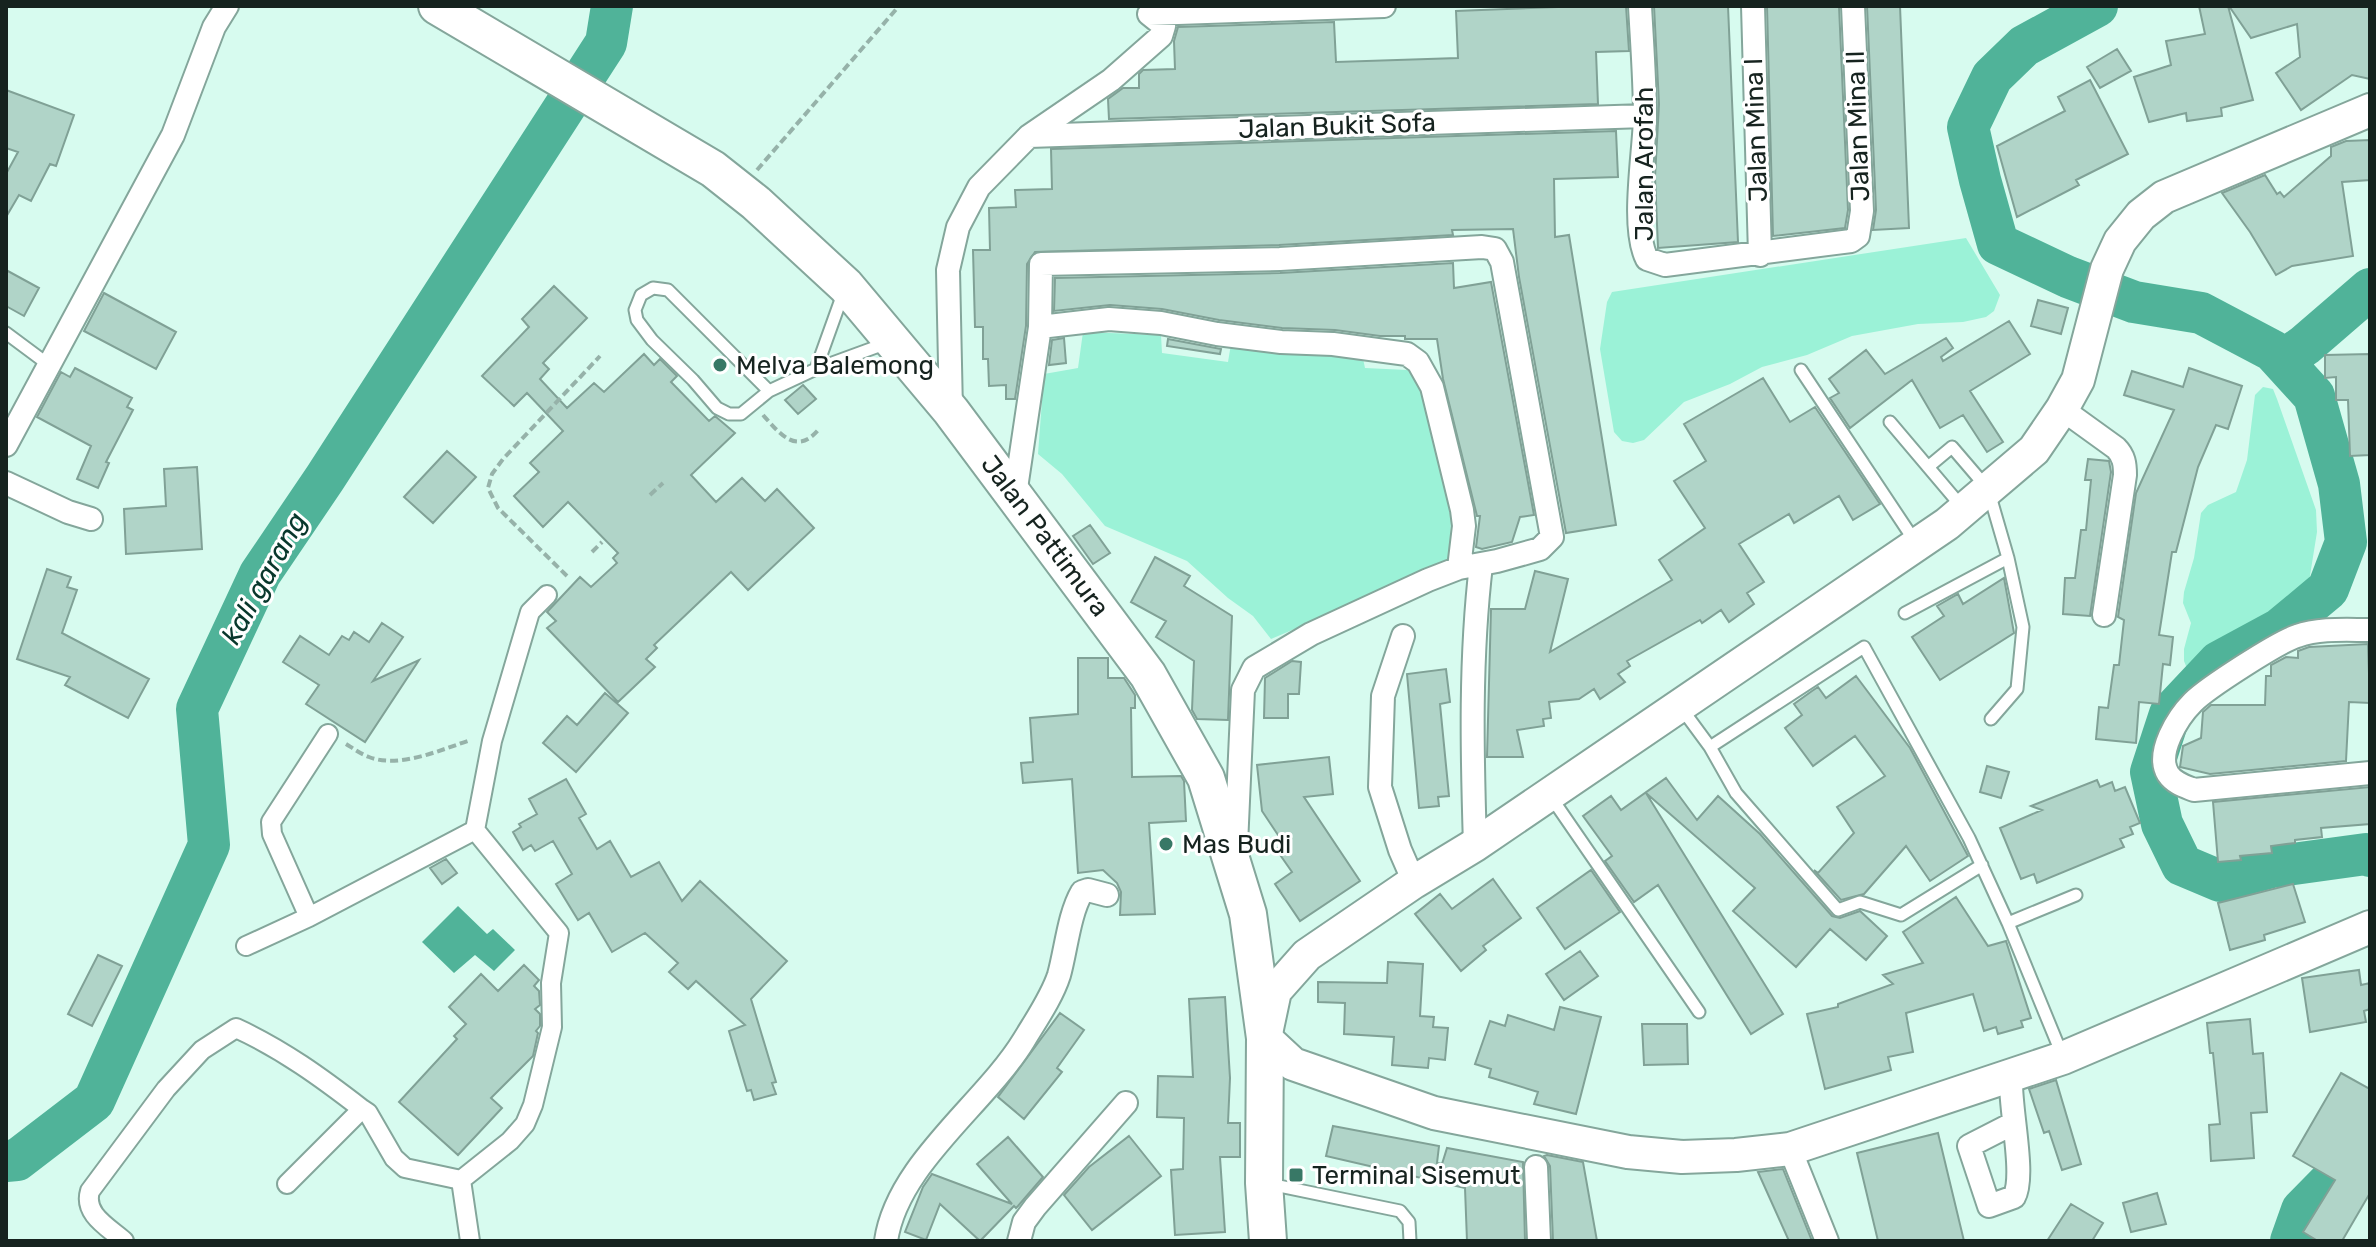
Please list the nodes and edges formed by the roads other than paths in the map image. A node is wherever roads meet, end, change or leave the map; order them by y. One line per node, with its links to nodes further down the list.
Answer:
1 (227, 6): 17 (street)
2 (1384, 6): 7 (street)
3 (1640, 6): 9 (street, Jalan Arofah)
4 (1753, 6): 12 (street, Jalan Mina I)
5 (1853, 6): 11 (street, Jalan Mina II)
6 (440, 8): 13 (main road, Jalan Pattimura)
7 (1149, 10): 10 (street)
8 (2370, 110): 21 (main road)
9 (1645, 116): 10 (street, Jalan Bukit Sofa); 12 (street, Jalan Arofah)
10 (1029, 136): 22 (street)
11 (1851, 241): 12 (street, Jalan Arofah)
12 (1760, 255)
13 (846, 286): 16 (main road, Jalan Pattimura); 18 (lane)
14 (1040, 327): 27 (street); 32 (street); 32 (street)
15 (6, 333): 17 (lane)
16 (892, 341): 18 (lane); 22 (main road, Jalan Pattimura)
17 (49, 365): 24 (street)
18 (816, 369): 20 (lane)
19 (1801, 370): 30 (lane)
20 (769, 391): 20 (lane)
21 (2062, 409): 28 (main road); 35 (street)
22 (951, 411): 27 (main road, Jalan Pattimura)
23 (1890, 422): 25 (lane)
24 (6, 445)
25 (1928, 467): 28 (lane); 28 (lane)
26 (6, 483): 29 (street)
27 (1015, 495): 47 (main road, Jalan Pattimura)
28 (1976, 499): 30 (main road); 31 (lane)
29 (91, 519)
30 (1917, 544): 38 (main road)
31 (2008, 558): 34 (lane); 39 (lane)
32 (1470, 566): 45 (street); 47 (street)
33 (547, 595): 44 (street)
34 (1905, 613)
35 (2104, 615)
36 (2370, 630): 42 (street)
37 (1403, 636): 48 (street)
38 (1679, 705): 41 (lane); 43 (main road)
39 (1991, 719)
40 (328, 734): 52 (street)
41 (1710, 747): 46 (lane); 46 (lane)
42 (2370, 773)
43 (1548, 793): 45 (main road); 57 (lane)
44 (475, 830): 52 (street); 66 (street)
45 (1475, 845): 48 (main road)
46 (1982, 865): 53 (lane)
47 (1236, 870): 51 (main road, Jalan Pattimura)
48 (1414, 882): 56 (main road)
49 (1107, 895): 71 (street)
50 (2076, 895): 53 (lane)
51 (1248, 914): 56 (main road); 58 (main road, Jalan Pattimura)
52 (309, 917): 55 (street)
53 (2008, 923): 59 (lane)
54 (2370, 927): 59 (main road)
55 (246, 946)
56 (1307, 955): 58 (main road)
57 (1699, 1012)
58 (1265, 1038): 64 (main road); 67 (main road, Jalan Pattimura)
59 (2063, 1058): 60 (main road)
60 (2011, 1076): 63 (street); 64 (main road)
61 (1126, 1103): 72 (street)
62 (362, 1109): 66 (street); 68 (street); 69 (street)
63 (2012, 1124)
64 (1790, 1149): 76 (street)
65 (1536, 1167): 75 (street)
66 (461, 1180): 70 (street)
67 (1264, 1183): 73 (main road, Jalan Pattimura); 74 (lane)
68 (287, 1184)
69 (124, 1241)
70 (470, 1241)
71 (886, 1241)
72 (1019, 1241)
73 (1268, 1241)
74 (1410, 1241)
75 (1539, 1241)
76 (1827, 1241)

